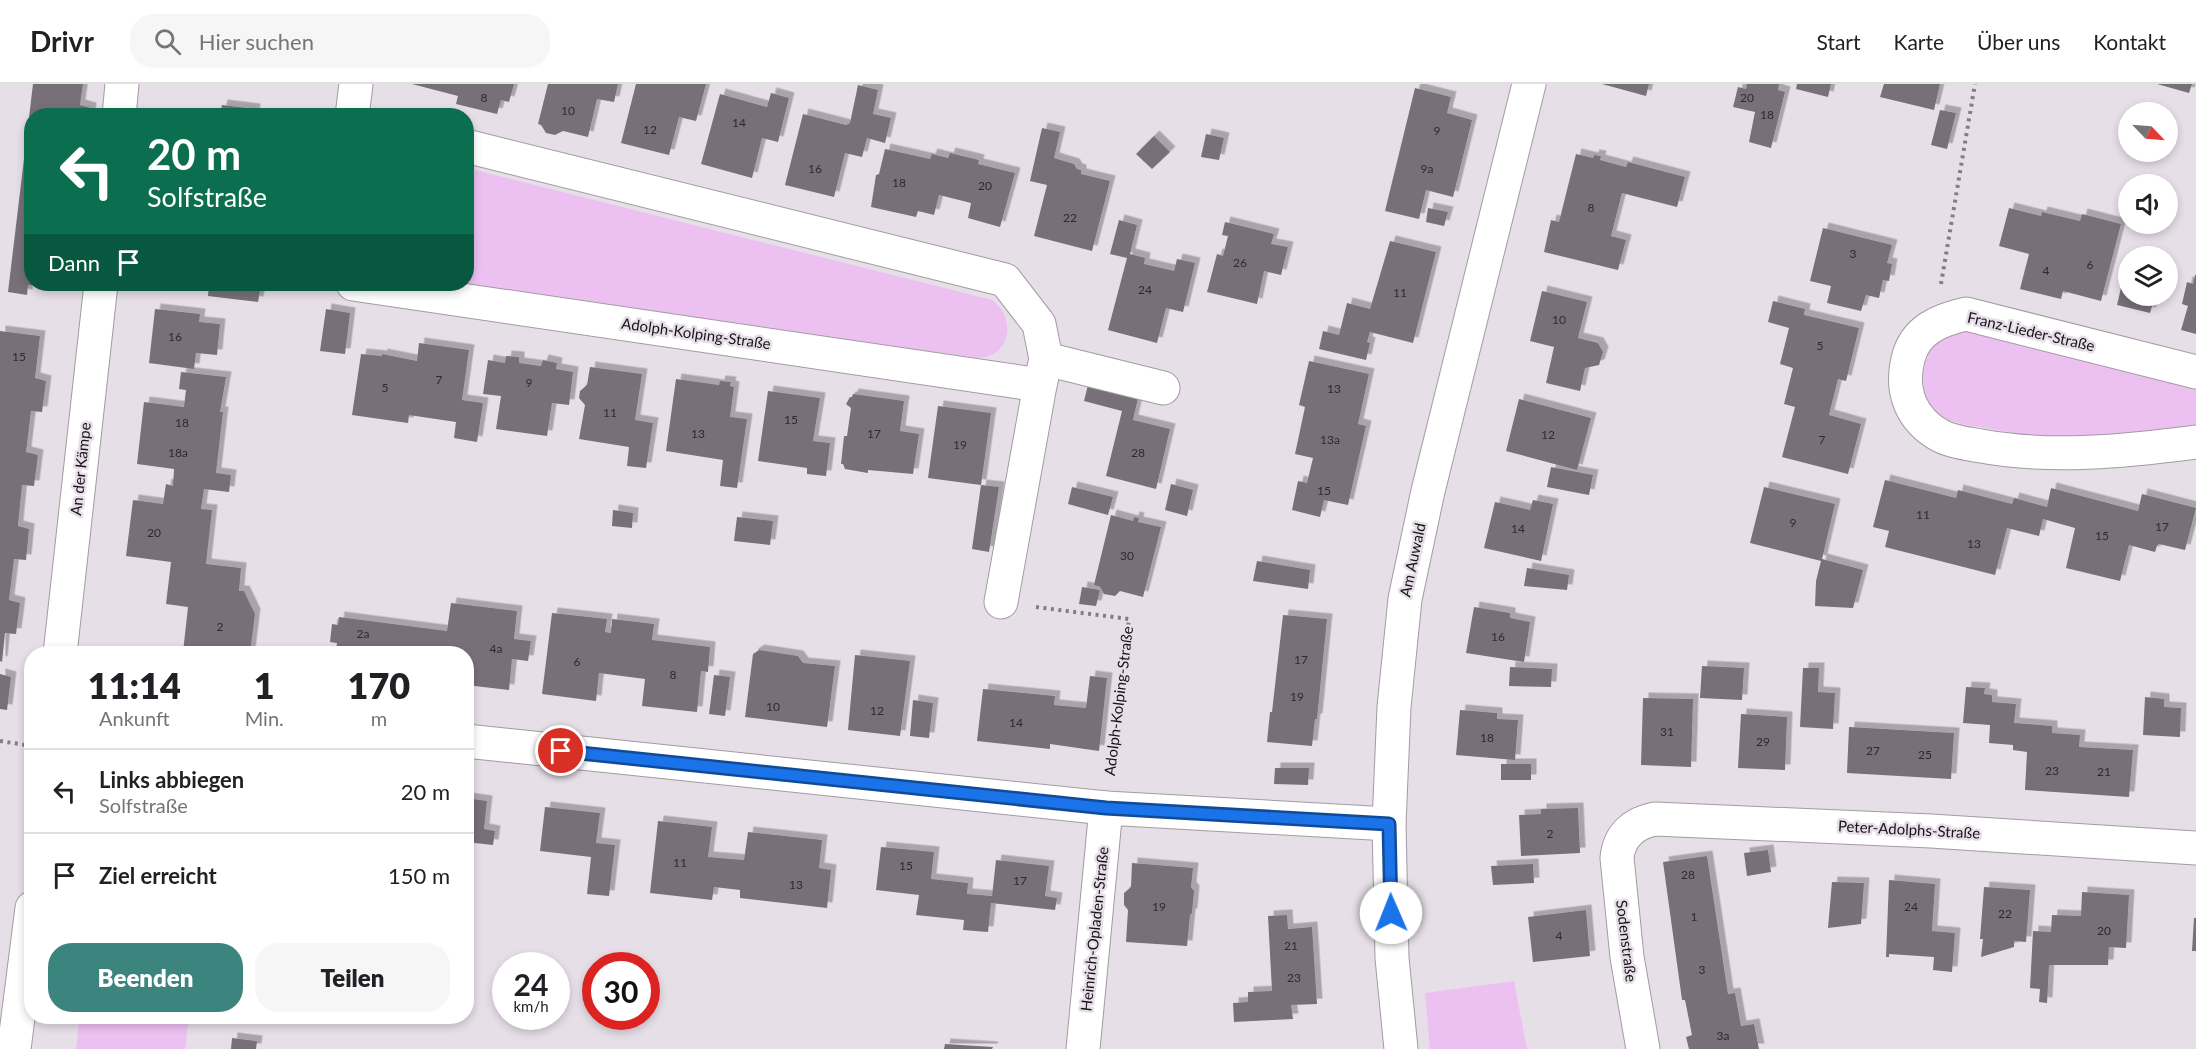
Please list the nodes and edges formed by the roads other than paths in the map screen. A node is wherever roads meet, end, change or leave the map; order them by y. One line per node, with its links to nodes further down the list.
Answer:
1 (122, 84): 4 (street)
2 (356, 84): 5 (street)
3 (1529, 84): 17 (street, Am Auwald)
4 (120, 108)
5 (353, 108)
6 (474, 148): 9 (street)
7 (100, 291): 14 (street, An der Kämpe)
8 (408, 291): 9 (street, Adolph-Kolping-Straße)
9 (1043, 372): 11 (street, Adolph-Kolping-Straße); 13 (street)
10 (2196, 372): 12 (street, Franz-Lieder-Straße)
11 (1163, 388)
12 (2196, 442)
13 (1001, 603)
14 (61, 646)
15 (474, 742): 16 (street)
16 (1106, 808): 17 (street); 22 (street, Heinrich-Opladen-Straße)
17 (1389, 824): 23 (street, Am Auwald)
18 (1626, 833): 19 (street, Peter-Adolphs-Straße); 24 (street, Sodenstraße)
19 (2196, 848)
20 (24, 971): 21 (street)
21 (14, 1049)
22 (1083, 1049)
23 (1401, 1049)
24 (1643, 1049)

